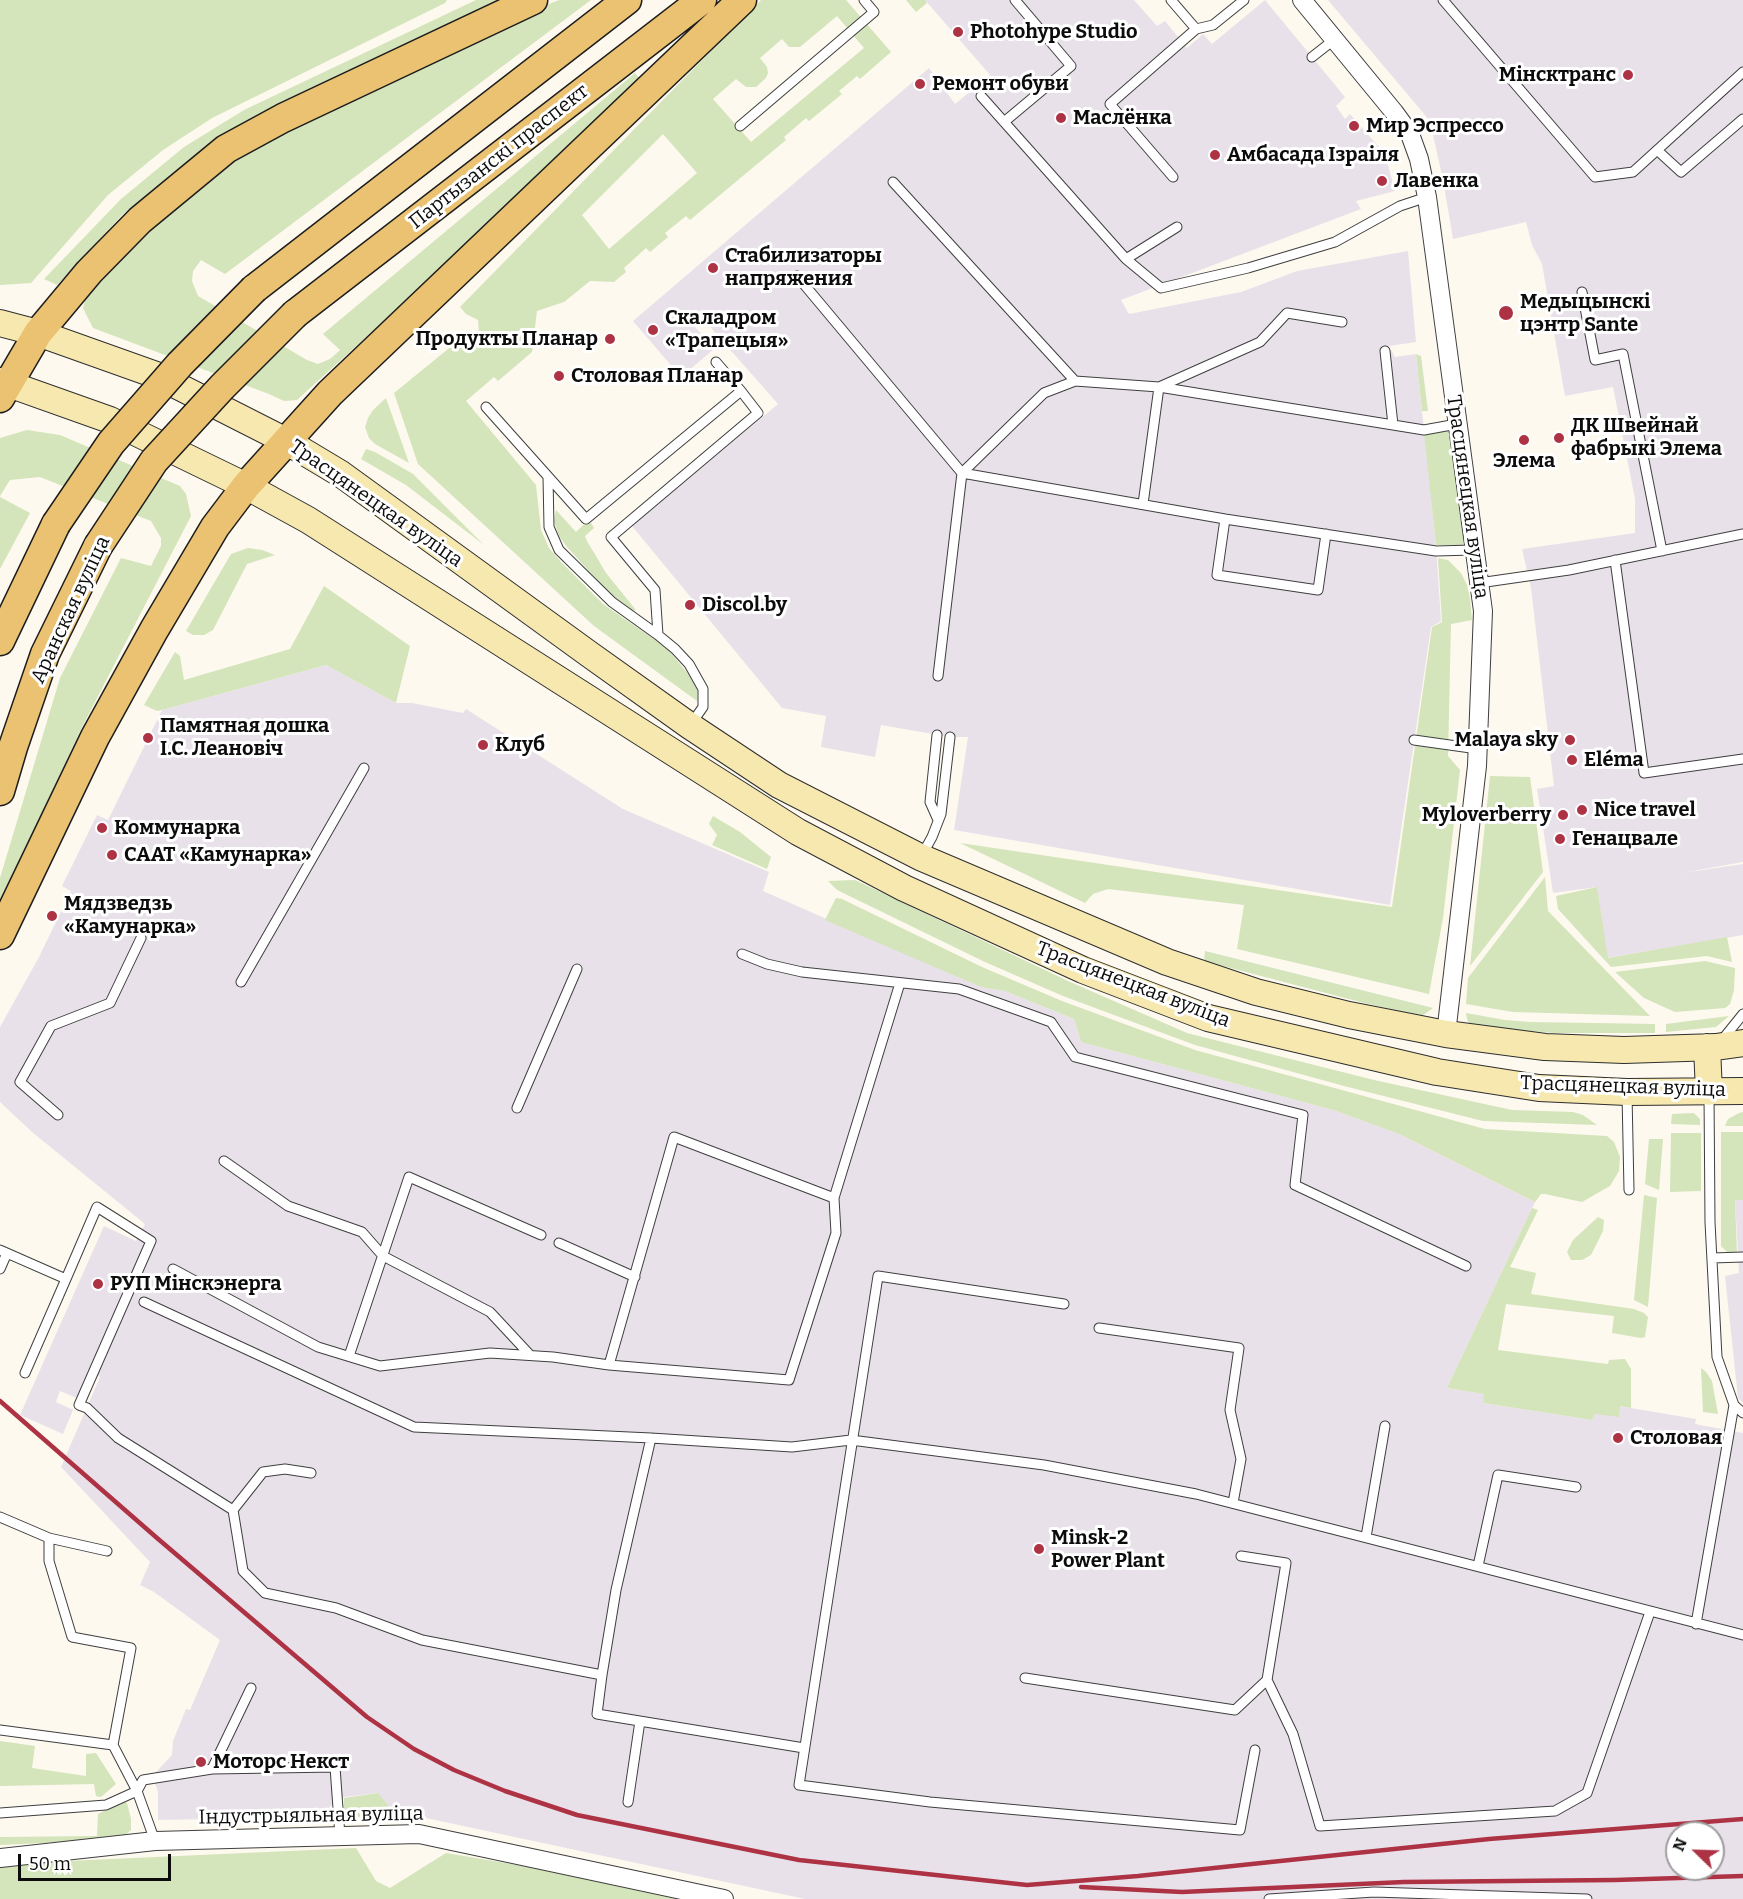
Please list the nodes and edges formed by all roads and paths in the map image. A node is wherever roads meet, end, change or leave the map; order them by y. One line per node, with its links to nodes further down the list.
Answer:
1 (533, 0): 30 (main road)
2 (627, 0): 53 (main road, bridge)
3 (702, 0): 27 (main road, Партызанскі праспект)
4 (742, 0): 40 (main road)
5 (864, 0): 18 (lane)
6 (1015, 0): 17 (lane)
7 (1171, 0): 11 (lane)
8 (1244, 0): 11 (lane)
9 (1302, 0): 12 (street, Трасцянецкая вуліца)
10 (1443, 0): 19 (lane)
11 (1196, 29): 20 (lane)
12 (1335, 39): 13 (lane); 22 (street, Трасцянецкая вуліца)
13 (1312, 57)
14 (1743, 72): 19 (lane)
15 (981, 96): 17 (lane)
16 (1743, 119): 19 (lane)
17 (1004, 122): 24 (lane)
18 (740, 126)
19 (1657, 150)
20 (1173, 177)
21 (893, 182): 33 (lane)
22 (1427, 197): 24 (lane); 38 (street, Трасцянецкая вуліца)
23 (1177, 227): 24 (lane)
24 (1126, 259)
25 (797, 276): 41 (lane)
26 (1582, 292): 49 (lane)
27 (295, 314): 63 (main road, Аранская вуліца, bridge)
28 (1342, 322): 34 (lane)
29 (0, 323): 30 (main road, Трасцянецкая вуліца)
30 (38, 333): 35 (main road); 40 (main road, Трасцянецкая вуліца)
31 (1385, 351): 39 (lane)
32 (716, 362): 36 (lane)
33 (1076, 381): 34 (lane); 41 (lane)
34 (1159, 387): 39 (lane); 44 (lane)
35 (2, 388): 43 (main road, Трасцянецкая вуліца)
36 (741, 391): 42 (lane); 52 (lane)
37 (486, 407): 42 (lane)
38 (1457, 424): 39 (lane); 48 (street, Трасцянецкая вуліца)
39 (1393, 425)
40 (286, 441): 43 (main road); 55 (main road, Трасцянецкая вуліца)
41 (962, 473): 44 (lane); 54 (lane)
42 (548, 477): 52 (lane)
43 (246, 486): 60 (main road, Трасцянецкая вуліца); 66 (main road)
44 (1143, 504): 45 (lane)
45 (1225, 519): 46 (lane); 46 (lane)
46 (1326, 534): 48 (lane)
47 (1743, 534): 49 (lane)
48 (1473, 550): 51 (street, Трасцянецкая вуліца)
49 (1662, 551): 50 (lane)
50 (1615, 560): 51 (lane); 61 (lane)
51 (1479, 583): 59 (street, Трасцянецкая вуліца)
52 (658, 635): 55 (lane)
53 (0, 641)
54 (938, 676)
55 (690, 726): 60 (main road); 65 (main road, Трасцянецкая вуліца)
56 (937, 735): 64 (lane)
57 (950, 737): 64 (lane)
58 (1414, 740): 59 (lane)
59 (1478, 749): 73 (street, Трасцянецкая вуліца)
60 (674, 753): 76 (main road, Трасцянецкая вуліца)
61 (1743, 759)
62 (364, 768): 70 (lane)
63 (0, 791)
64 (938, 820): 65 (lane)
65 (920, 857): 73 (main road, Трасцянецкая вуліца)
66 (0, 935)
67 (141, 938): 81 (lane)
68 (742, 954): 71 (lane)
69 (577, 969): 80 (lane)
70 (241, 982)
71 (900, 983): 84 (lane); 91 (lane)
72 (1743, 1014): 75 (lane)
73 (1446, 1034): 75 (main road, Трасцянецкая вуліца); 76 (main road)
74 (1743, 1043): 75 (main road, Трасцянецкая вуліца)
75 (1712, 1047): 79 (main road)
76 (1437, 1072): 78 (main road, Трасцянецкая вуліца)
77 (1743, 1091): 79 (main road, Трасцянецкая вуліца)
78 (1627, 1092): 79 (main road, Трасцянецкая вуліца); 83 (lane)
79 (1709, 1092): 90 (lane)
80 (517, 1108)
81 (58, 1115)
82 (224, 1161): 88 (lane)
83 (1629, 1190)
84 (834, 1198): 94 (lane); 101 (lane)
85 (541, 1235): 88 (lane)
86 (559, 1243): 94 (lane)
87 (4, 1252): 92 (lane); 95 (lane)
88 (383, 1256): 99 (lane); 100 (lane)
89 (1743, 1257): 90 (lane)
90 (1712, 1258): 103 (lane)
91 (1466, 1266)
92 (0, 1269)
93 (173, 1269): 100 (lane)
94 (635, 1277): 101 (lane)
95 (66, 1279): 102 (lane); 111 (lane)
96 (144, 1302): 106 (lane)
97 (1064, 1304): 107 (lane)
98 (1099, 1328): 110 (lane)
99 (530, 1355): 100 (lane); 101 (lane)
100 (349, 1356)
101 (609, 1365)
102 (25, 1373)
103 (1734, 1405): 104 (lane); 119 (lane)
104 (1743, 1413)
105 (1385, 1426): 113 (lane)
106 (651, 1438): 107 (lane); 121 (lane)
107 (851, 1440): 110 (lane); 128 (lane)
108 (311, 1473): 111 (lane)
109 (1576, 1487): 117 (lane)
110 (1233, 1503): 113 (lane)
111 (233, 1510): 121 (lane)
112 (0, 1517): 114 (lane)
113 (1366, 1537): 117 (lane)
114 (49, 1538): 115 (lane); 127 (lane)
115 (107, 1551)
116 (1241, 1556): 123 (lane)
117 (1478, 1566): 118 (lane)
118 (1650, 1612): 119 (lane); 123 (lane)
119 (1696, 1624): 120 (lane)
120 (1741, 1634)
121 (602, 1675): 125 (lane)
122 (1025, 1677): 123 (lane)
123 (1267, 1680)
124 (251, 1688): 130 (lane)
125 (640, 1721): 128 (lane); 132 (lane)
126 (0, 1730): 127 (lane)
127 (113, 1745): 131 (lane)
128 (804, 1748): 129 (lane)
129 (1255, 1750)
130 (212, 1769): 131 (lane); 134 (lane)
131 (137, 1791): 133 (lane); 135 (lane)
132 (628, 1802)
133 (0, 1813)
134 (340, 1836): 135 (street, Індустрыяльная вуліца); 137 (street, Індустрыяльная вуліца)
135 (155, 1841): 136 (street, Індустрыяльная вуліца)
136 (0, 1858)
137 (724, 1899)
138 (1269, 1899): 139 (lane)
139 (1587, 1899)

